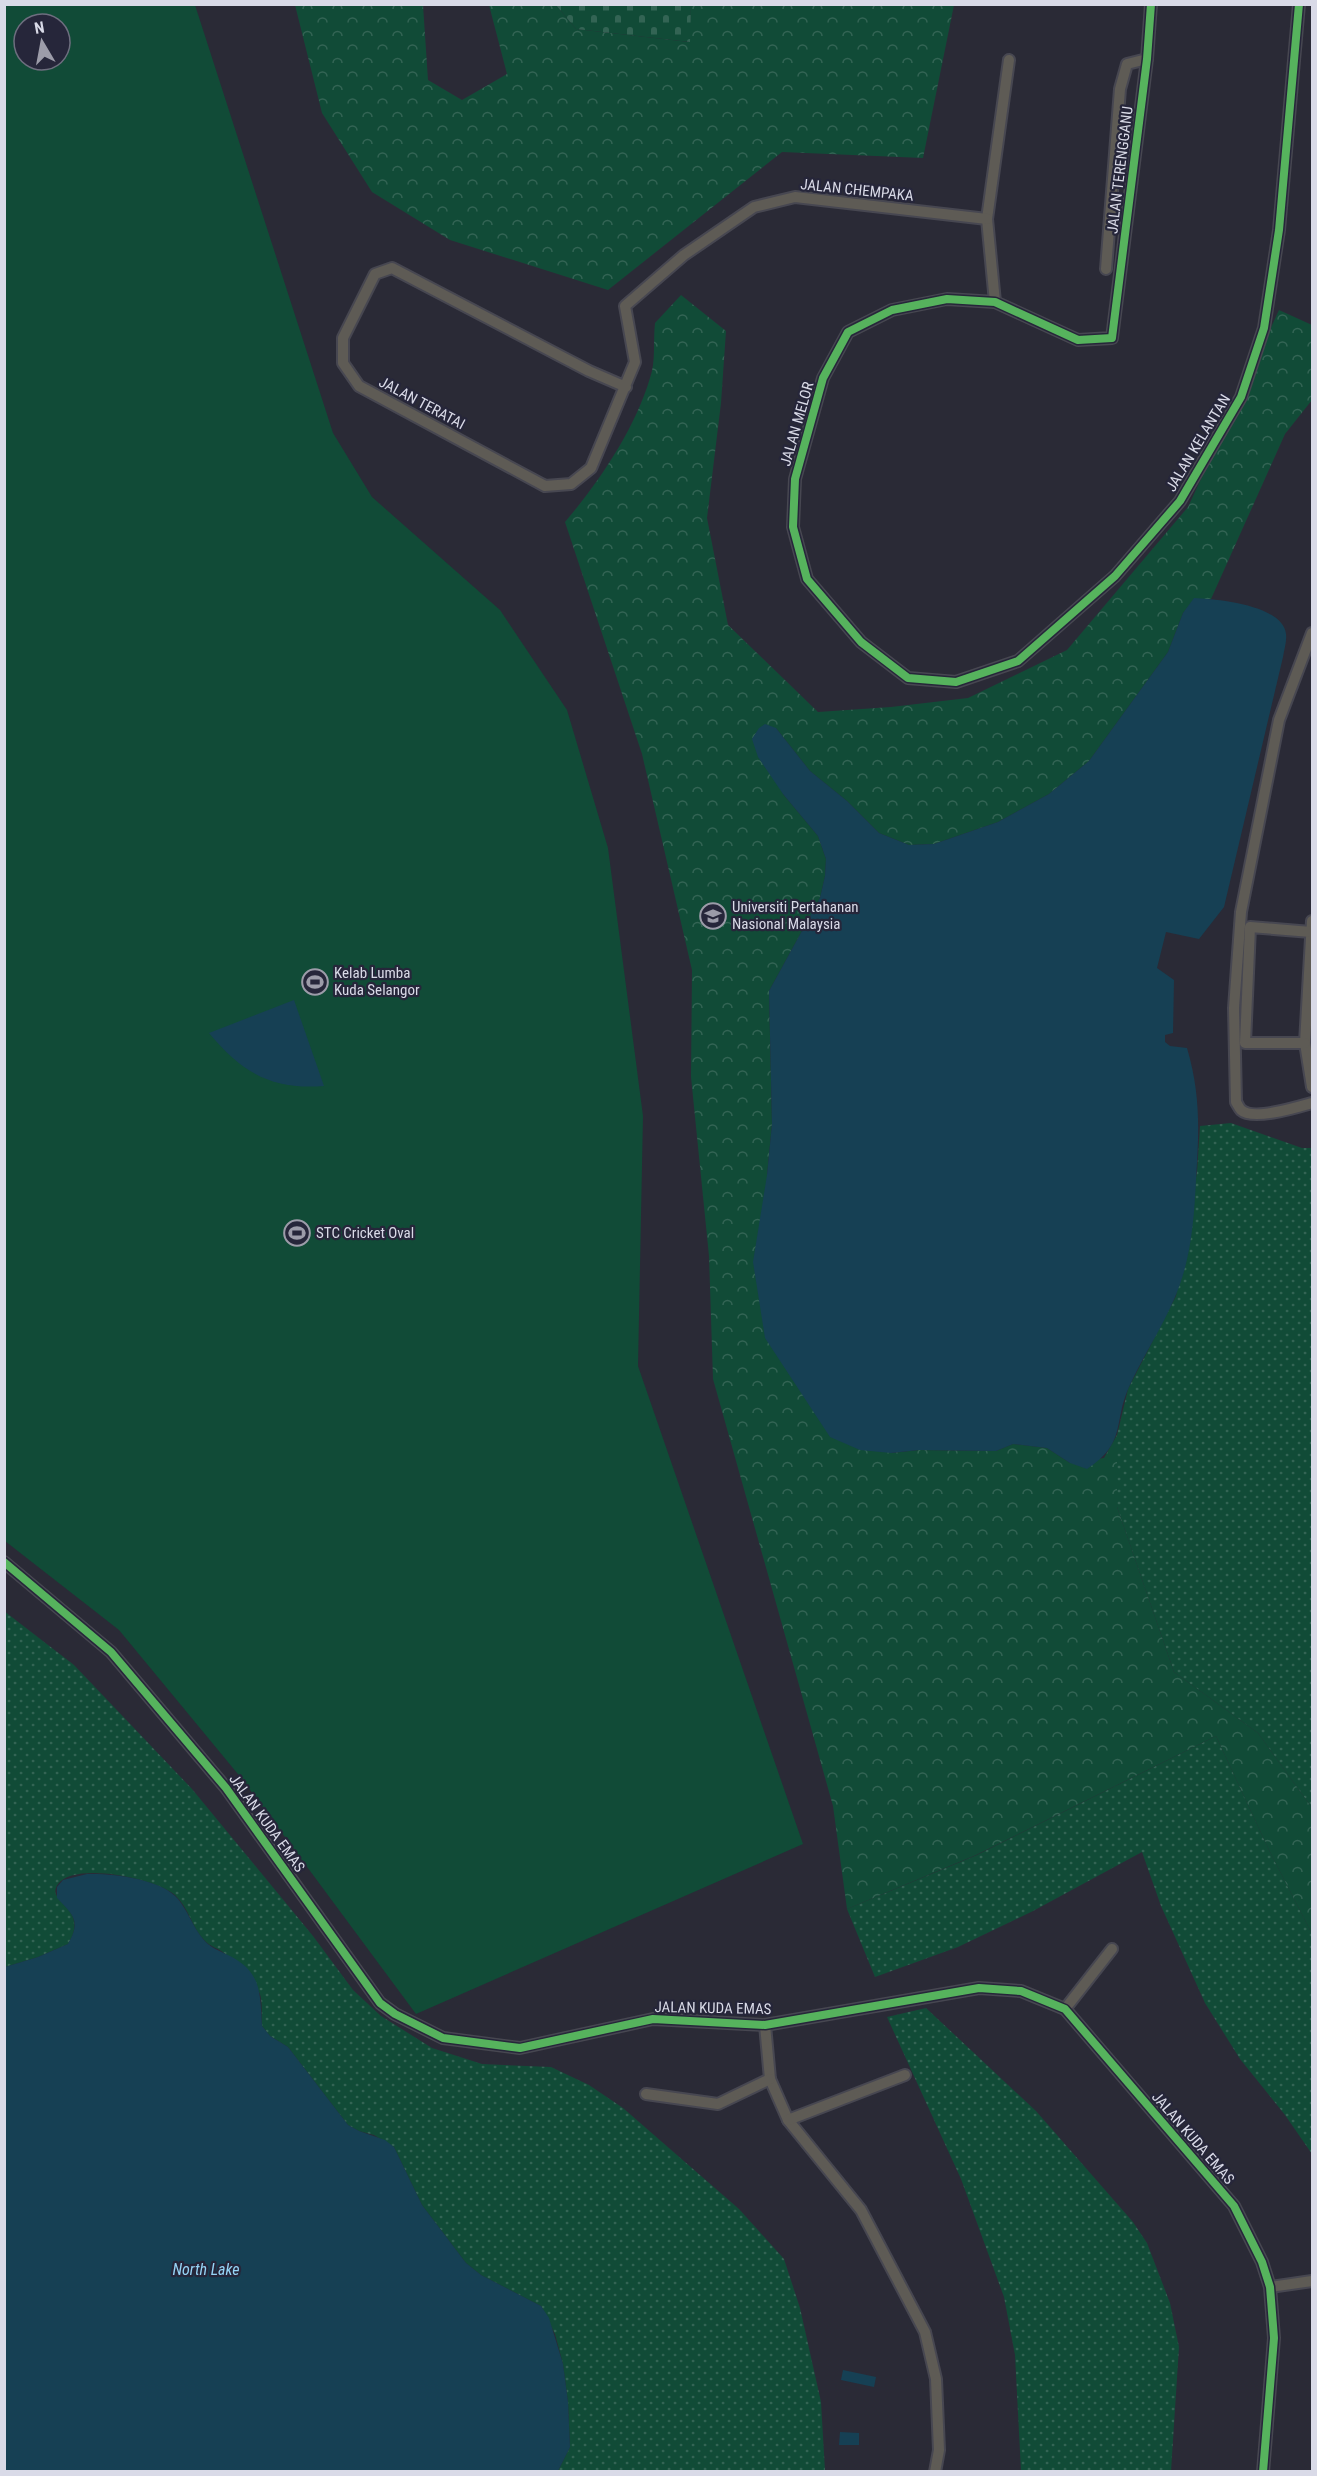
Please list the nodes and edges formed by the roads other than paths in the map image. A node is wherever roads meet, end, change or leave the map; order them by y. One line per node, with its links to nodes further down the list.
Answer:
1 (1151, 4): 3 (street, JALAN TERENGGANU)
2 (1299, 4): 11 (street, JALAN KELANTAN)
3 (1147, 59): 6 (street); 8 (street, JALAN TERENGGANU)
4 (1009, 60): 5 (street)
5 (987, 219): 7 (street); 9 (street, JALAN CHEMPAKA)
6 (1106, 269)
7 (995, 302): 8 (street, JALAN MELOR); 11 (street, JALAN MELOR)
8 (1112, 338)
9 (626, 387): 9 (street, JALAN TERATAI)
10 (1312, 633): 15 (street)
11 (861, 642)
12 (1312, 926): 13 (street); 13 (street)
13 (1305, 1043): 14 (street)
14 (1312, 1087)
15 (1312, 1103)
16 (4, 1562): 19 (street, JALAN KUDA EMAS)
17 (1112, 1949): 18 (street)
18 (1065, 2009): 19 (street, JALAN KUDA EMAS); 25 (street, JALAN KUDA EMAS)
19 (765, 2025): 21 (street)
20 (905, 2075): 23 (street)
21 (770, 2079): 22 (street); 23 (street)
22 (646, 2094)
23 (788, 2120): 26 (street)
24 (1312, 2281): 25 (street)
25 (1270, 2287): 27 (street, JALAN KUDA EMAS)
26 (935, 2472)
27 (1263, 2472)

